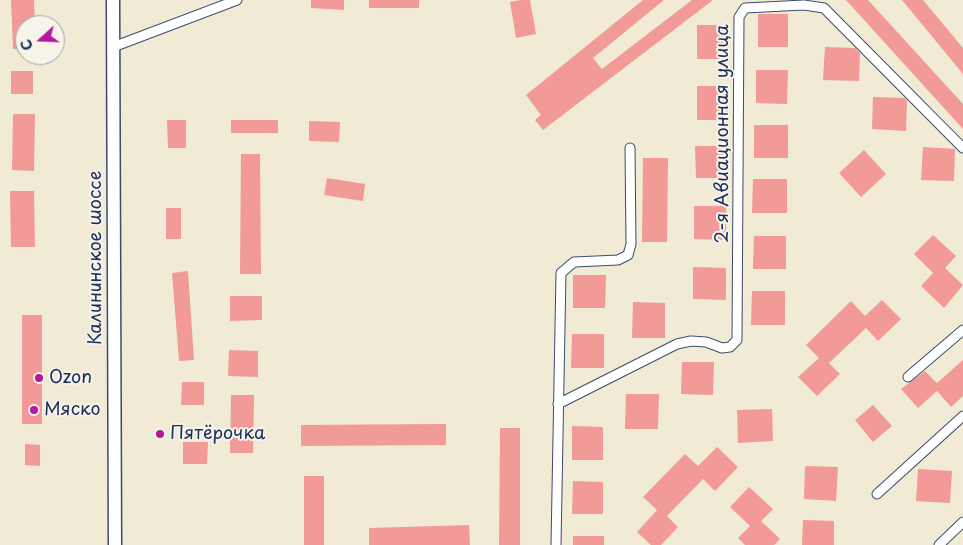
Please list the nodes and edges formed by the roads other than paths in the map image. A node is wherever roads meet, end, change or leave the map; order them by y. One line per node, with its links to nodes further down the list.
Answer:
1 (113, 0): 3 (main road, Калининское шоссе)
2 (237, 0): 3 (street)
3 (113, 47): 12 (main road, Калининское шоссе)
4 (630, 148): 8 (street)
5 (963, 148): 8 (street, 2-я Авиационная улица)
6 (963, 330): 7 (street)
7 (908, 378)
8 (558, 404): 13 (street)
9 (963, 416): 10 (street)
10 (877, 494)
11 (963, 522): 14 (street)
12 (115, 545)
13 (556, 545)
14 (939, 545)

